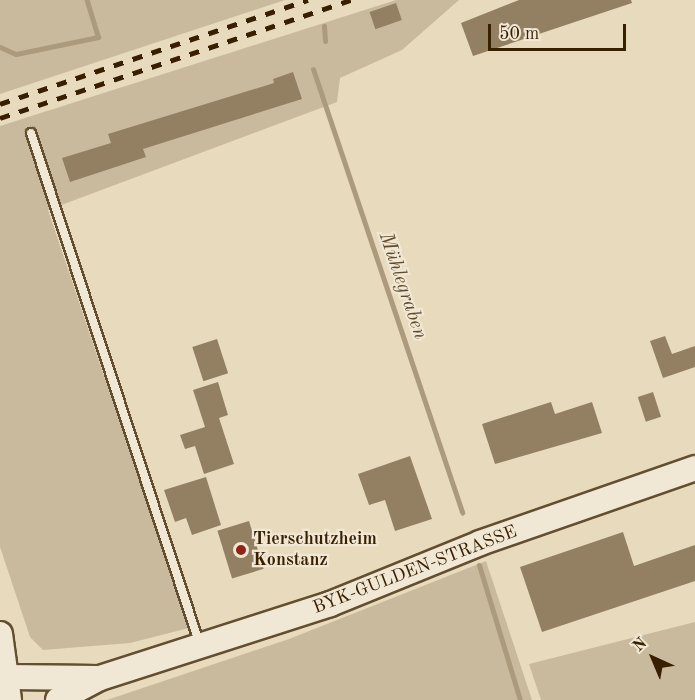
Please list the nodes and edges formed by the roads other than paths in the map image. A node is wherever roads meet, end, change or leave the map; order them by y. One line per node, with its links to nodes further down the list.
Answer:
1 (31, 133): 4 (lane)
2 (695, 468): 4 (street, BYK-GULDEN-STRASSE)
3 (0, 634): 6 (street)
4 (201, 648): 5 (street, BYK-GULDEN-STRASSE)
5 (100, 678): 6 (street, BYK-GULDEN-STRASSE); 7 (street, BYK-GULDEN-STRASSE)
6 (5, 691)
7 (58, 700)

